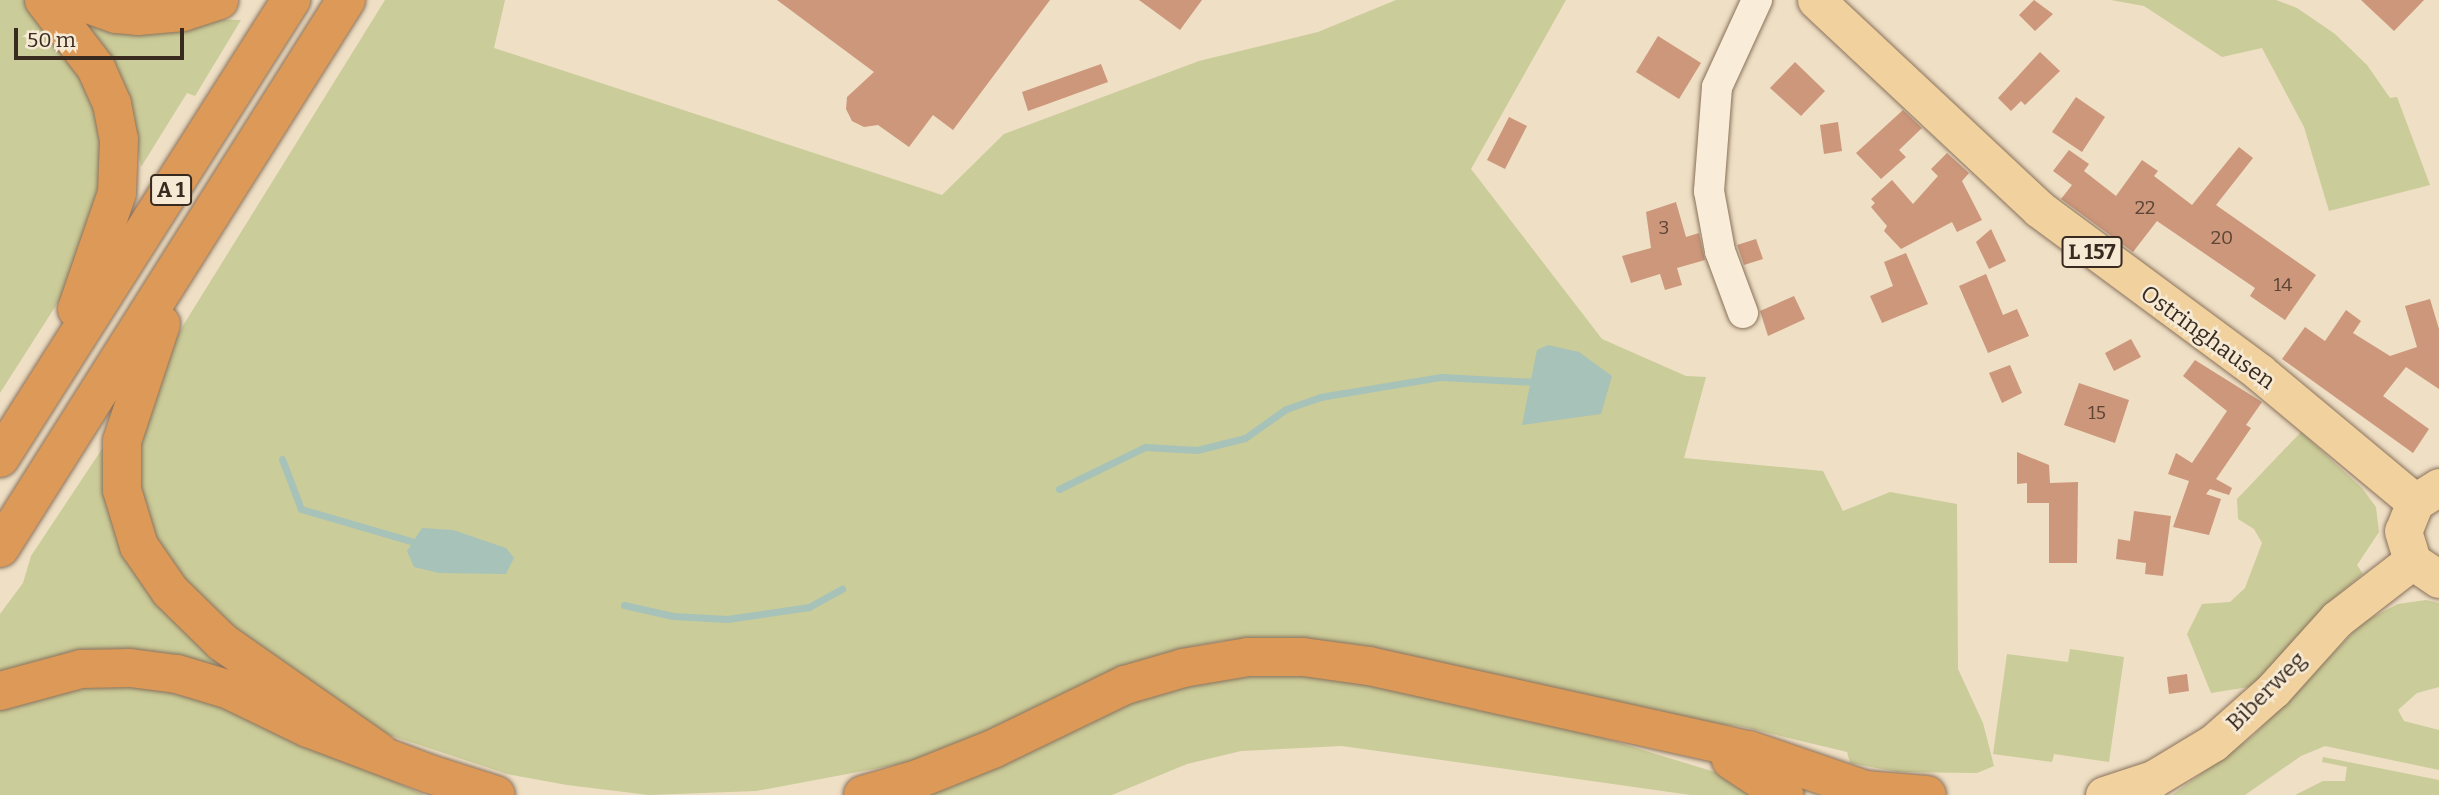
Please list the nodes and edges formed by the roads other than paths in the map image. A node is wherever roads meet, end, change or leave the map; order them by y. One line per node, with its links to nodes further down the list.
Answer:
1 (44, 0): 10 (highway)
2 (78, 0): 3 (highway)
3 (219, 0)
4 (291, 0): 10 (highway, A 1)
5 (346, 0): 8 (highway, A 1)
6 (1756, 0): 9 (street)
7 (1816, 0): 12 (main road, Ostringhausen / L 157)
8 (174, 278): 13 (highway, A 1); 16 (highway)
9 (1744, 313)
10 (51, 380): 11 (highway, A 1)
11 (0, 458)
12 (2427, 495): 14 (main road)
13 (0, 548)
14 (2425, 570): 22 (main road, Biberweg)
15 (0, 691): 16 (highway)
16 (379, 752): 18 (highway)
17 (1807, 787): 19 (highway); 20 (highway)
18 (496, 795)
19 (863, 795)
20 (1926, 795): 21 (main road)
21 (1948, 795)
22 (2104, 795)

